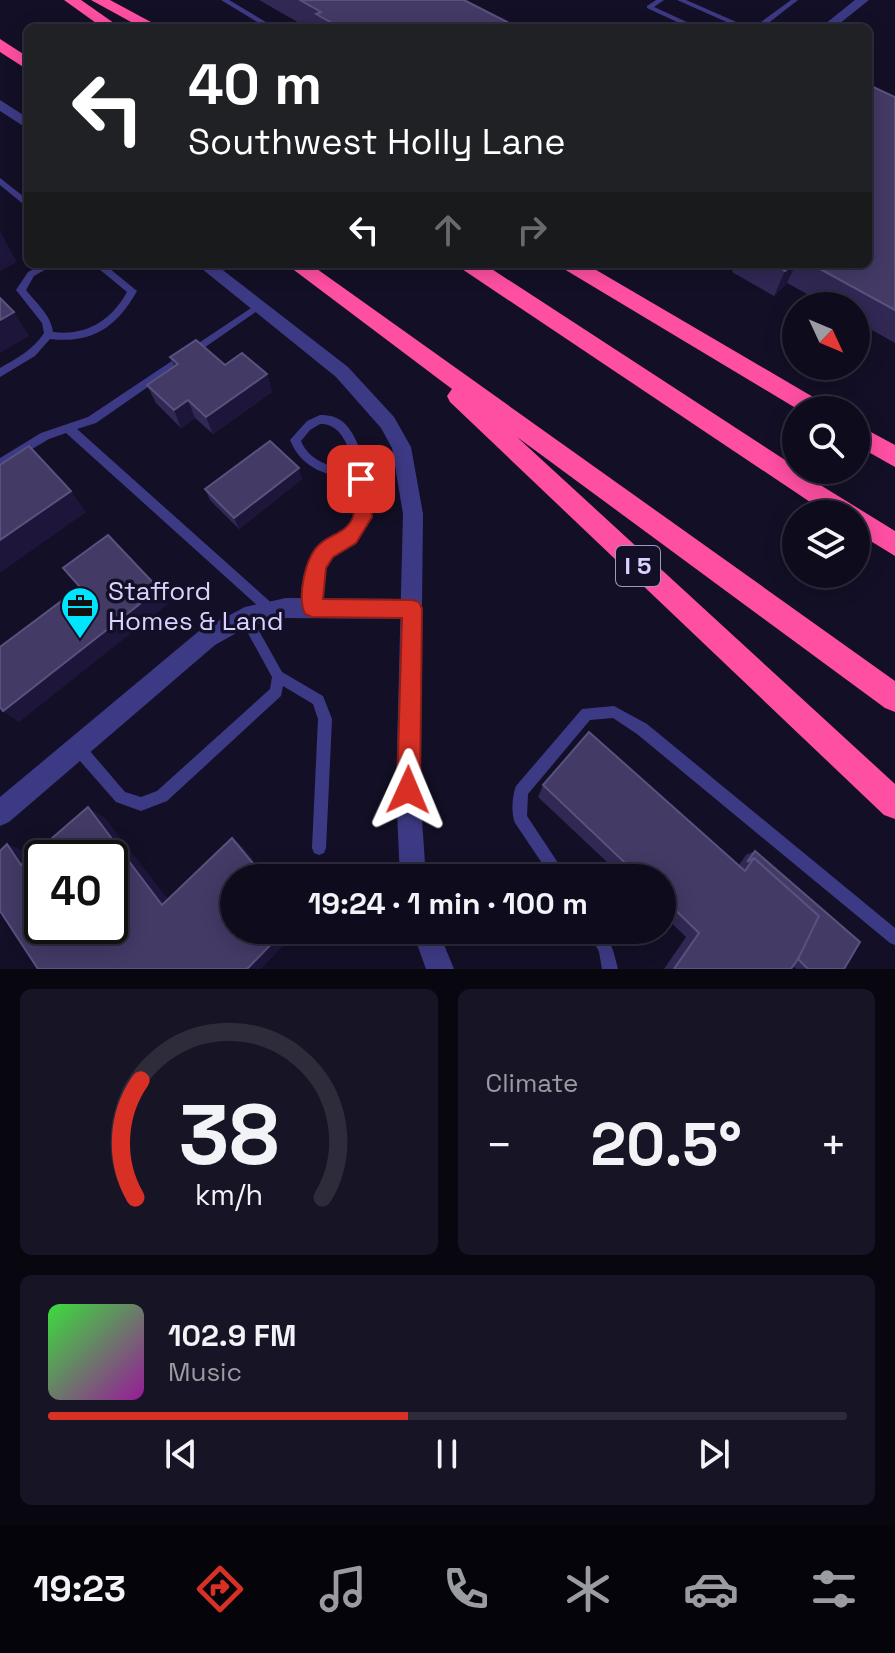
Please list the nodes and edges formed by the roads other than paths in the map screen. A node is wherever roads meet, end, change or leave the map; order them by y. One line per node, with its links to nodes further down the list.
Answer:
1 (71, 0): 8 (highway)
2 (98, 0): 9 (highway)
3 (224, 0): 10 (lane)
4 (661, 0): 11 (lane)
5 (680, 0): 12 (lane)
6 (795, 0): 13 (lane)
7 (863, 0): 14 (street)
8 (107, 24)
9 (146, 24)
10 (265, 24)
11 (687, 24)
12 (737, 24)
13 (762, 24)
14 (831, 24)
15 (0, 44): 16 (highway)
16 (24, 62)
17 (0, 104): 18 (street)
18 (24, 122)
19 (0, 181): 20 (lane)
20 (24, 202)
21 (42, 268): 29 (lane)
22 (103, 268): 29 (lane)
23 (209, 268): 27 (street)
24 (302, 268): 28 (highway, I 5)
25 (475, 268): 37 (highway)
26 (578, 268): 31 (highway)
27 (257, 307): 32 (lane); 41 (street)
28 (383, 326): 45 (highway, I 5); 47 (highway, I 5)
29 (49, 335): 30 (lane)
30 (0, 373)
31 (793, 396)
32 (68, 428): 35 (lane); 42 (lane)
33 (870, 442): 34 (highway)
34 (895, 457)
35 (0, 464)
36 (361, 479): 36 (lane); 40 (lane)
37 (827, 500)
38 (870, 528): 39 (highway)
39 (895, 545)
40 (312, 608): 41 (street); 42 (street)
41 (412, 609): 50 (street)
42 (272, 611): 43 (street)
43 (245, 617): 44 (lane); 46 (street)
44 (278, 676): 46 (lane); 49 (lane)
45 (895, 698)
46 (77, 747): 48 (street)
47 (895, 804)
48 (2, 805)
49 (319, 848)
50 (412, 864)
51 (551, 864): 52 (lane)
52 (895, 938)
53 (430, 944): 55 (street)
54 (603, 944): 56 (lane)
55 (440, 969)
56 (610, 969)

